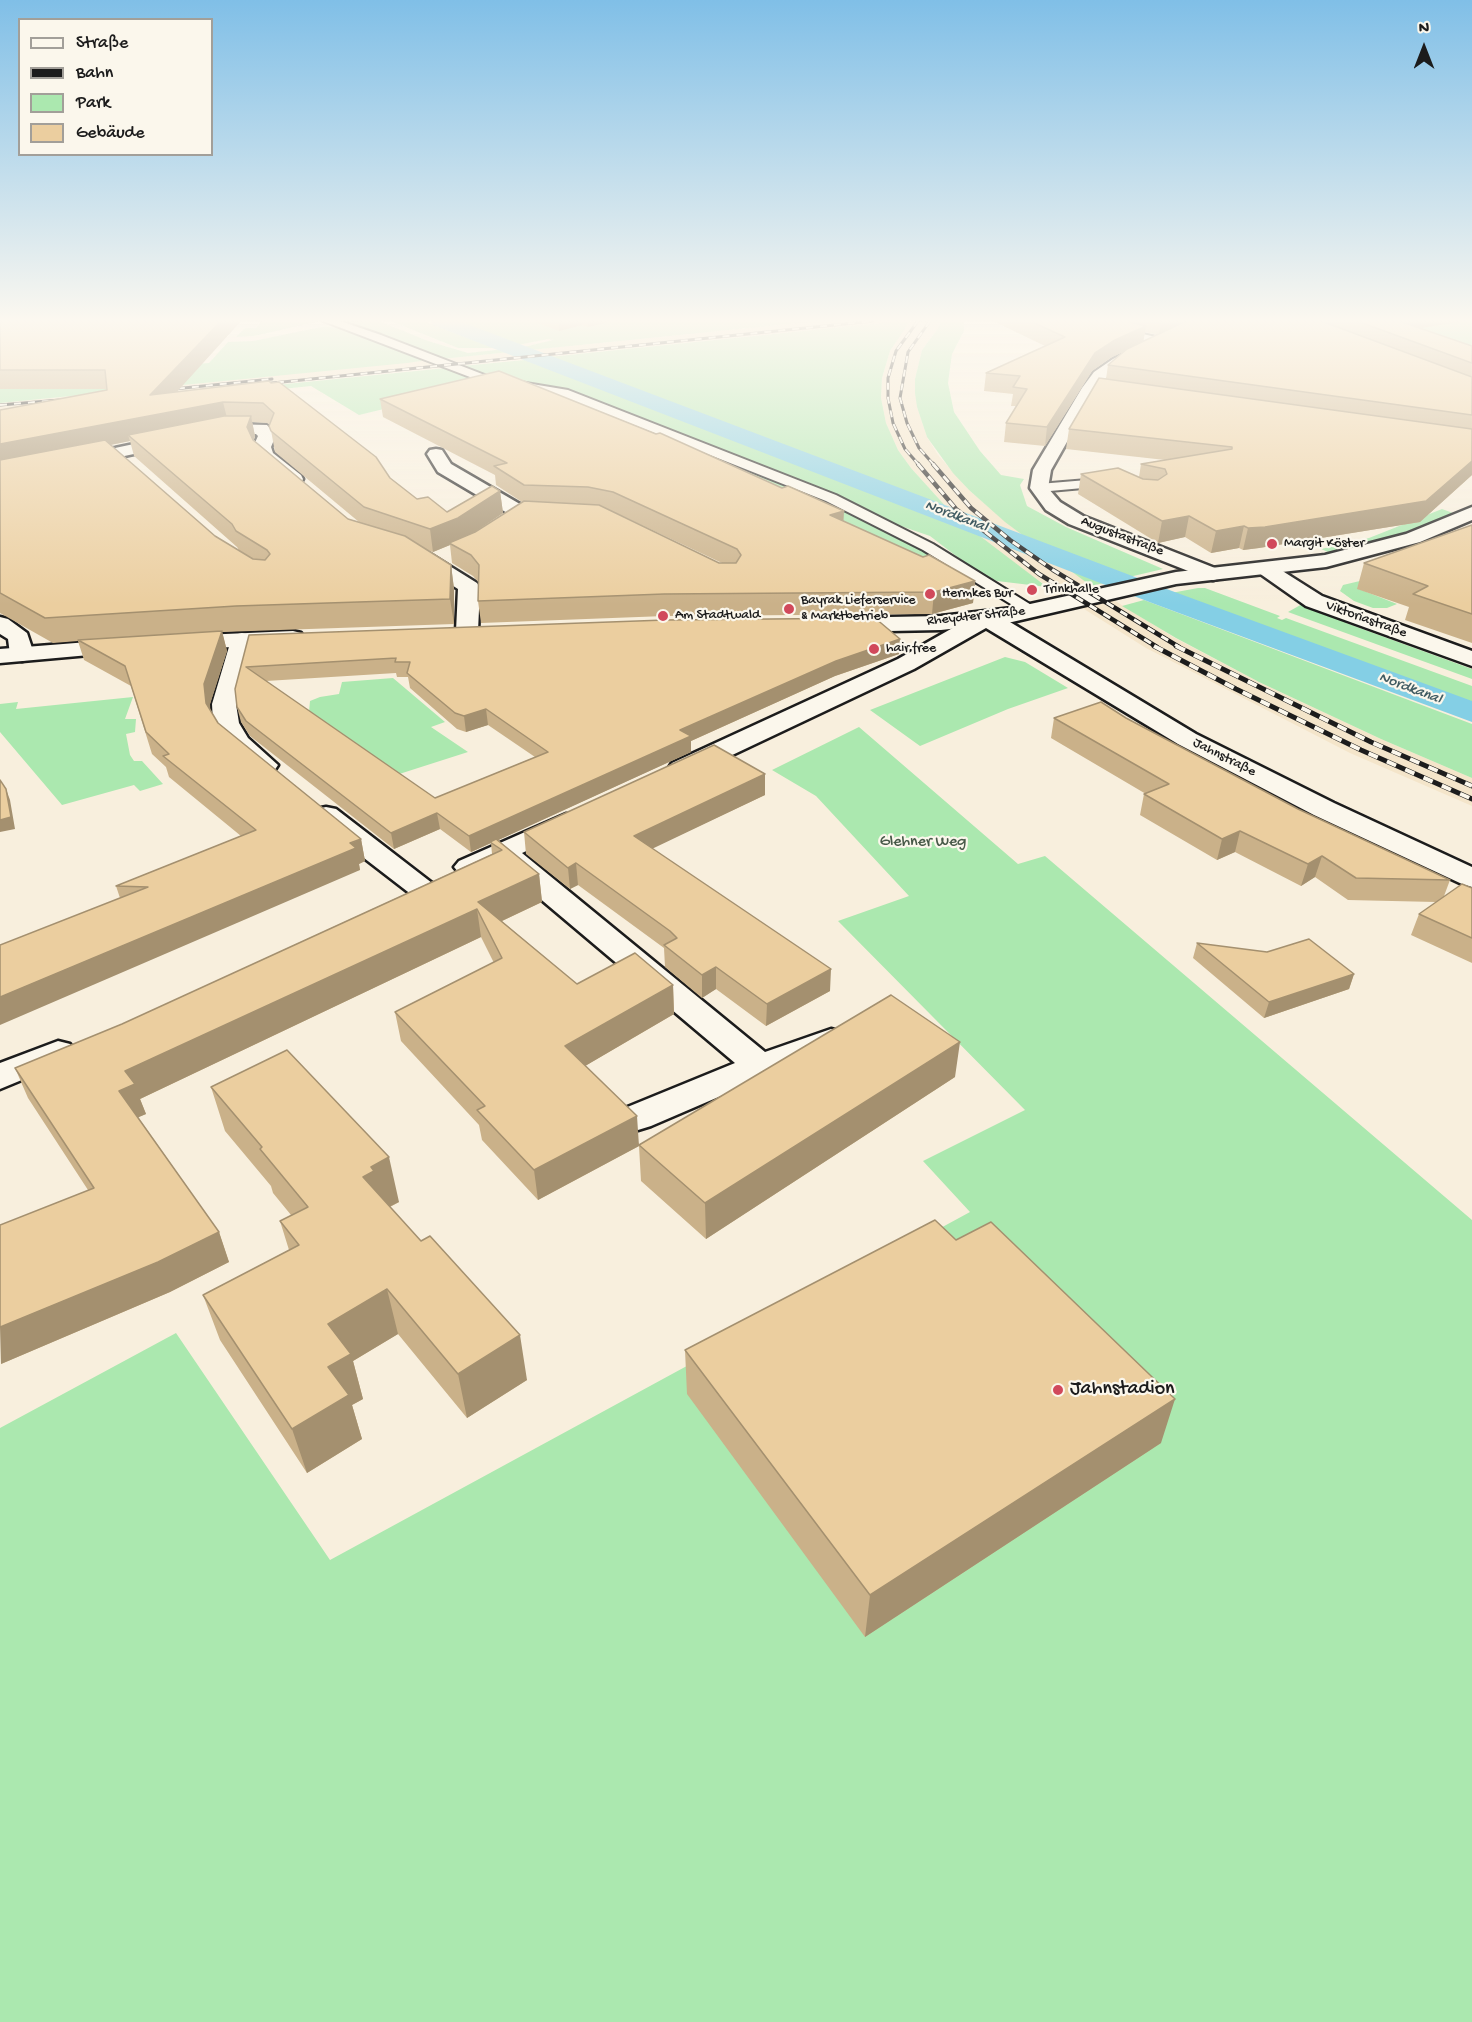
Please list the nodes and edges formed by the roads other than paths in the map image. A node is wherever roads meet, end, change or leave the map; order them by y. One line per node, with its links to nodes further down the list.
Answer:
1 (621, 415): 17 (lane)
2 (1074, 415): 6 (street)
3 (436, 454): 8 (street)
4 (132, 468): 7 (street)
5 (1124, 485): 6 (lane)
6 (1039, 488): 16 (street, Augustastraße)
7 (312, 494)
8 (521, 513): 10 (street); 11 (street)
9 (1472, 513): 15 (street, Rheydter Straße)
10 (570, 514)
11 (504, 526)
12 (393, 545): 14 (street)
13 (454, 554): 14 (street)
14 (432, 562): 23 (street)
15 (1266, 569): 16 (street, Rheydter Straße); 27 (street, Viktoriastraße)
16 (1213, 573): 17 (street, Rheydter Straße)
17 (1033, 611): 18 (street, Rheydter Straße)
18 (987, 618): 20 (street, Rheydter Straße); 29 (street); 33 (street, Jahnstraße)
19 (0, 624): 26 (street)
20 (815, 624)
21 (490, 631): 23 (street)
22 (444, 632): 23 (street)
23 (466, 632)
24 (318, 637): 25 (street)
25 (242, 640): 26 (street); 28 (street)
26 (11, 655)
27 (1472, 659)
28 (282, 779)
29 (660, 779)
30 (308, 800): 34 (street)
31 (584, 814): 32 (street)
32 (503, 852): 34 (street); 38 (street)
33 (1472, 878)
34 (422, 889): 35 (street)
35 (390, 904)
36 (841, 1037): 38 (street)
37 (86, 1040): 39 (street)
38 (760, 1066): 40 (street)
39 (0, 1077)
40 (638, 1116)

